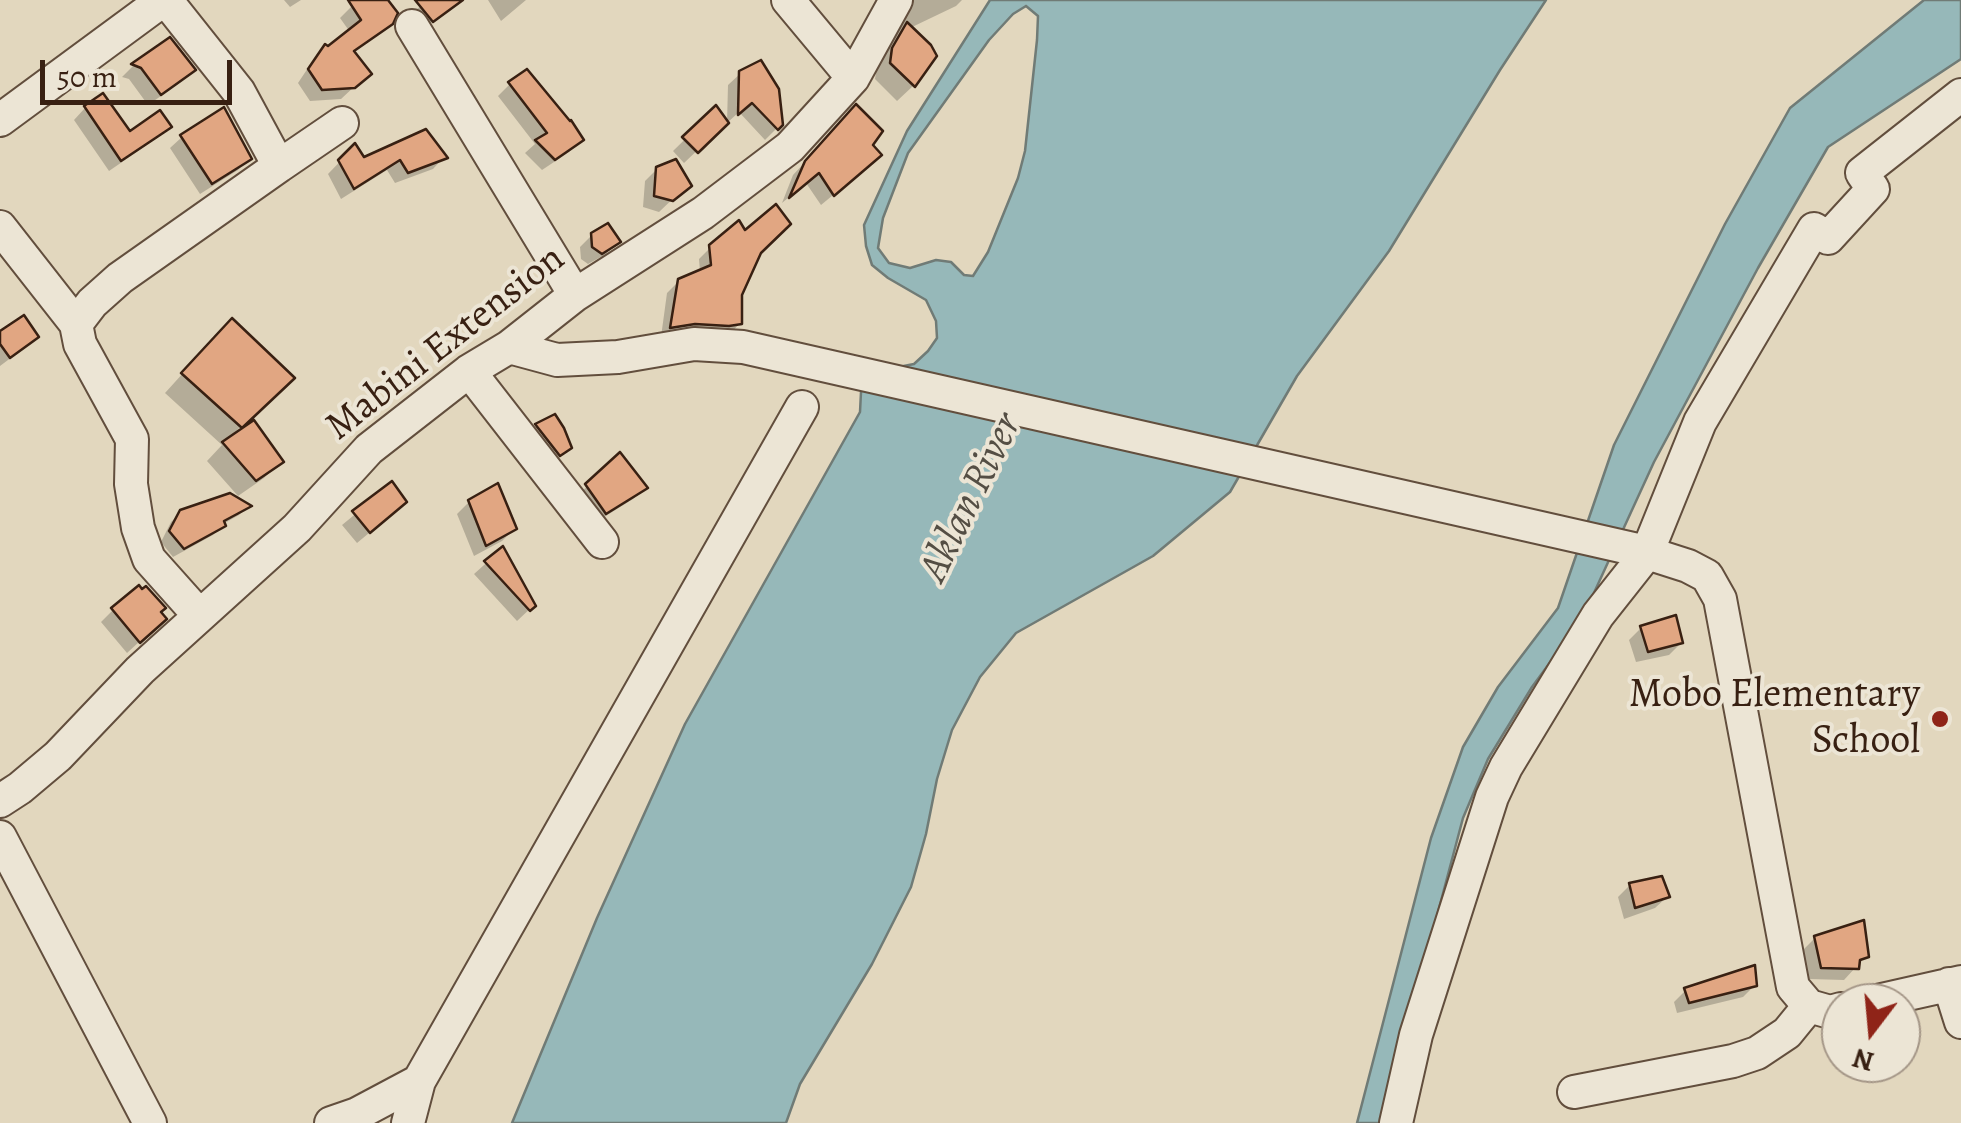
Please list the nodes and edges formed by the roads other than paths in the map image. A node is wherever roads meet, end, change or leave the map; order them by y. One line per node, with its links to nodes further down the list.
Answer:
1 (164, 0): 7 (street); 9 (street)
2 (788, 0): 5 (street)
3 (896, 0): 5 (street, Mabini Extension)
4 (412, 26): 11 (street)
5 (853, 78): 11 (street, Mabini Extension)
6 (1961, 95): 17 (street)
7 (0, 120)
8 (342, 123): 9 (street)
9 (280, 166): 12 (street)
10 (0, 227): 12 (street)
11 (575, 295): 13 (street, Mabini Extension)
12 (76, 324): 18 (street)
13 (509, 346): 14 (street, Mabini Extension); 17 (street)
14 (468, 371): 16 (street); 18 (street, Mabini Extension)
15 (802, 407): 26 (street)
16 (602, 542)
17 (1642, 552): 23 (street); 31 (street)
18 (200, 615): 19 (street, Mabini Extension)
19 (0, 801)
20 (0, 837): 28 (street)
21 (1955, 983): 22 (street); 25 (street)
22 (1921, 991)
23 (1821, 1005)
24 (1821, 1011): 27 (street)
25 (1961, 1022)
26 (419, 1081): 29 (street); 30 (street)
27 (1574, 1092)
28 (150, 1123)
29 (331, 1123)
30 (408, 1123)
31 (1396, 1123)

